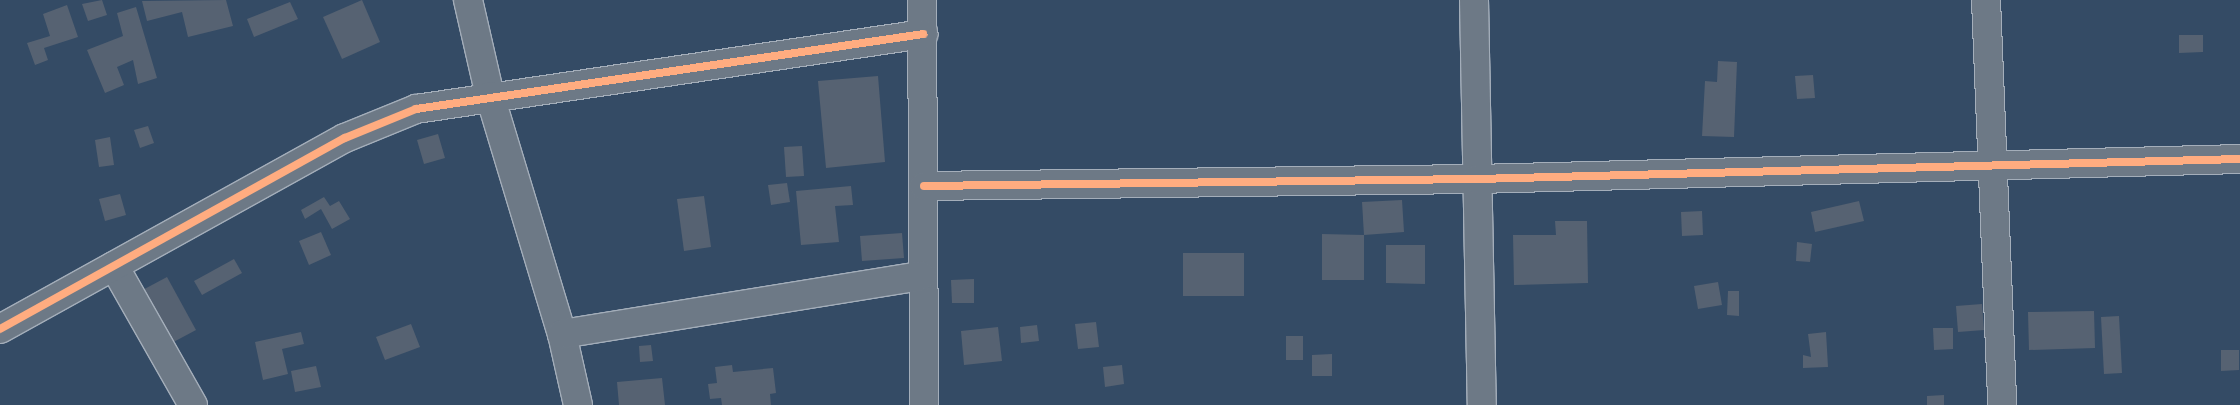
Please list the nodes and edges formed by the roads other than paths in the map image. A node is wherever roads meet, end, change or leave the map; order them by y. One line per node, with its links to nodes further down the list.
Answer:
1 (468, 0): 6 (street)
2 (922, 0): 5 (street)
3 (1474, 0): 9 (street)
4 (1986, 0): 8 (street)
5 (923, 34): 6 (street); 10 (street)
6 (490, 96): 11 (street); 14 (street)
7 (2240, 159): 8 (street)
8 (1992, 162): 9 (street); 19 (street)
9 (1477, 179): 10 (street); 18 (street)
10 (924, 186): 12 (street)
11 (114, 266): 13 (street); 15 (street)
12 (921, 276): 14 (street); 17 (street)
13 (0, 328)
14 (562, 334): 16 (street)
15 (193, 405)
16 (578, 405)
17 (924, 405)
18 (1482, 405)
19 (2002, 405)

